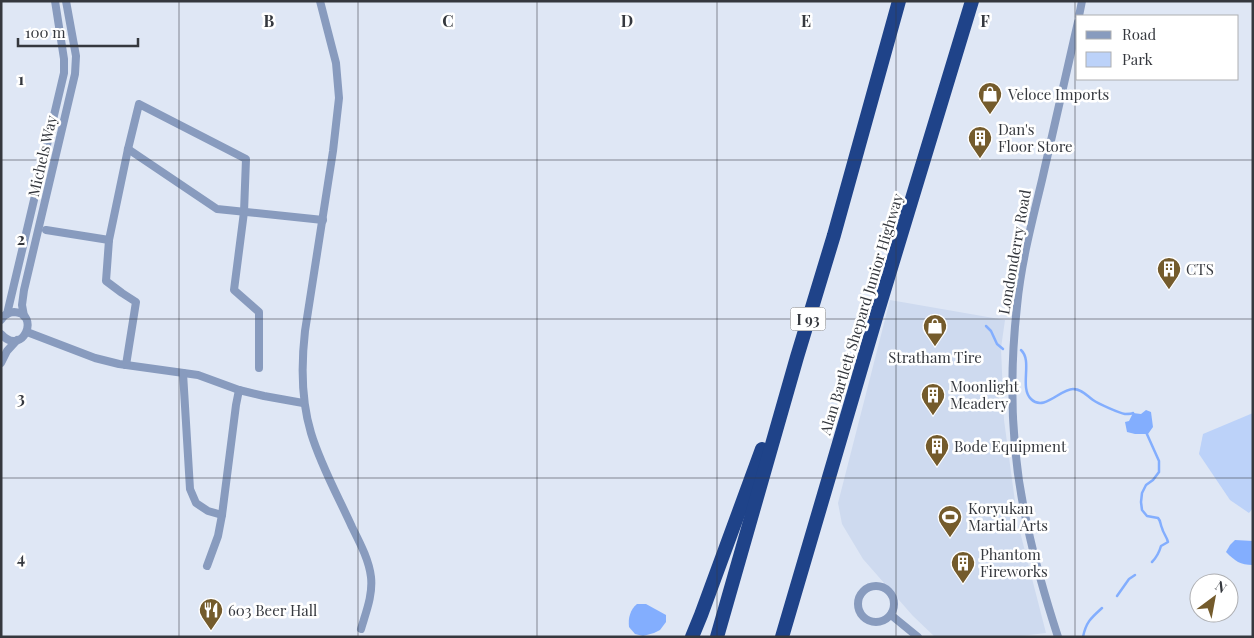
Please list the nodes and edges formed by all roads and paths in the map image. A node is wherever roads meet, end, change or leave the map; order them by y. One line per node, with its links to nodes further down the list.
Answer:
1 (55, 1): 15 (street, Michels Way)
2 (66, 1): 14 (street, Michels Way)
3 (320, 1): 11 (street)
4 (898, 1): 19 (highway, I 93)
5 (972, 1): 32 (highway, Alan Bartlett Shepard Junior Highway)
6 (1082, 1): 7 (street)
7 (1079, 15)
8 (1076, 31): 34 (street, Londonderry Road)
9 (128, 149): 10 (street); 10 (street); 13 (street)
10 (244, 212): 11 (street); 22 (street)
11 (322, 220): 25 (street)
12 (46, 230): 13 (street)
13 (109, 240): 21 (street)
14 (24, 316): 15 (street); 16 (street, Michels Way)
15 (4, 317)
16 (27, 332): 18 (street); 21 (street)
17 (1, 334): 18 (street)
18 (17, 340): 20 (street)
19 (797, 357): 30 (highway); 31 (highway, I 93)
20 (1, 363)
21 (126, 365): 23 (street)
22 (259, 368)
23 (183, 373): 24 (street); 26 (street)
24 (239, 390): 25 (street); 26 (street)
25 (304, 403): 29 (street)
26 (222, 515): 27 (street)
27 (207, 566)
28 (891, 615): 28 (street); 33 (street)
29 (360, 629)
30 (692, 637)
31 (717, 637)
32 (782, 637)
33 (918, 637)
34 (1058, 637)

